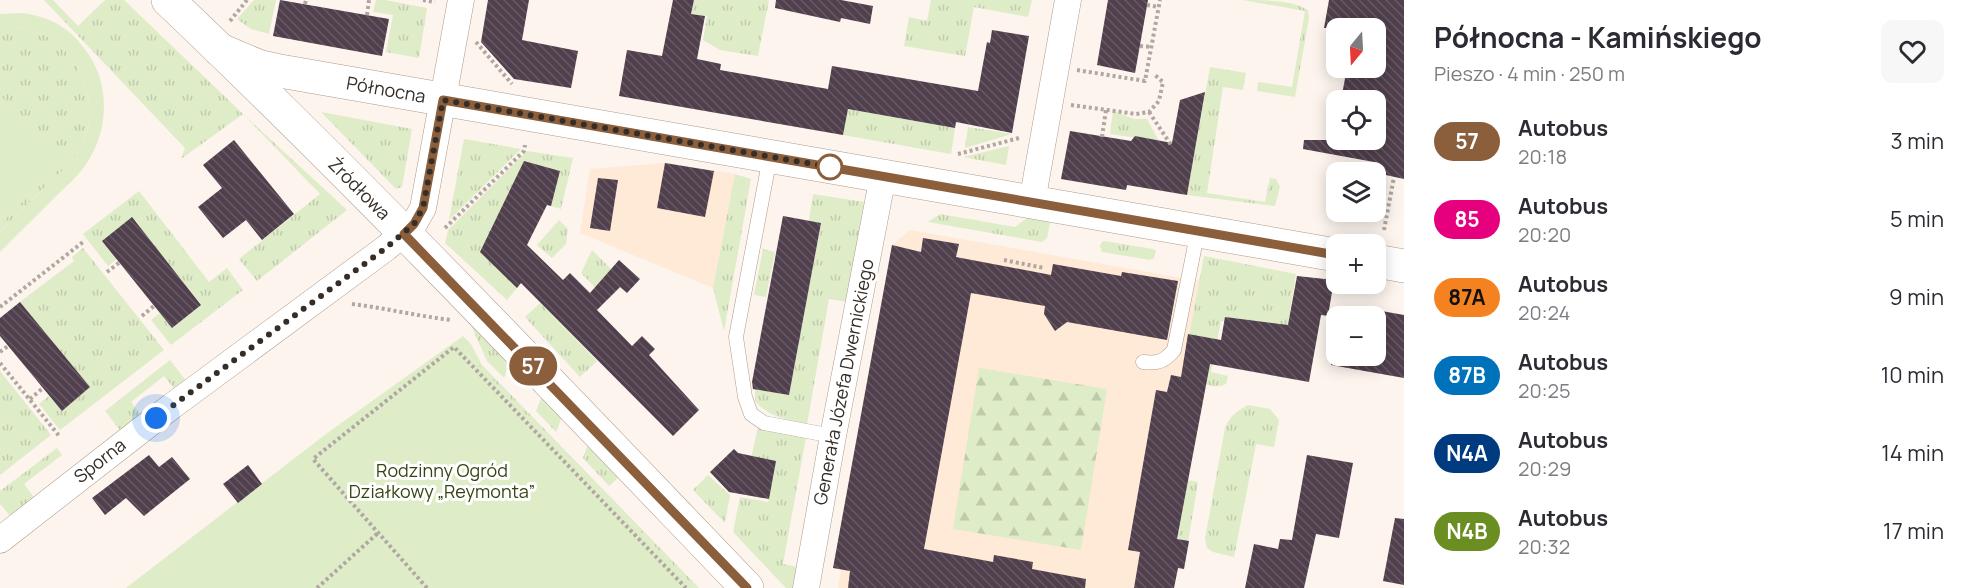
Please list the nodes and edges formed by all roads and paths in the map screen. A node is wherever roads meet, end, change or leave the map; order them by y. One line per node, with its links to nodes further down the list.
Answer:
1 (168, 0): 12 (street, Źródłowa)
2 (247, 0): 12 (path)
3 (369, 0): 11 (path)
4 (423, 0): 8 (path)
5 (461, 0): 19 (street, Sporna)
6 (1068, 0): 31 (street)
7 (1160, 0): 10 (path)
8 (435, 2)
9 (1147, 5): 10 (path)
10 (1159, 7): 15 (path)
11 (367, 15)
12 (225, 35): 19 (street, Północna); 35 (street, Źródłowa)
13 (476, 42): 18 (path)
14 (1140, 46): 15 (path)
15 (1151, 48): 16 (path)
16 (1077, 70)
17 (1155, 75): 22 (path)
18 (512, 84)
19 (443, 100): 28 (street, Północna); 35 (street, Sporna)
20 (1070, 105): 21 (path)
21 (1106, 110): 22 (path); 23 (path)
22 (1149, 112): 26 (path)
23 (1102, 136)
24 (1019, 138): 27 (path)
25 (525, 145): 32 (path)
26 (1172, 145)
27 (958, 154)
28 (770, 157): 29 (street, Północna); 55 (lane)
29 (883, 176): 31 (street, Północna); 55 (street, Generała Józefa Dwernickiego)
30 (1394, 177): 34 (path)
31 (1032, 202): 33 (street, Północna)
32 (446, 228)
33 (1198, 230): 37 (street, Północna); 51 (lane)
34 (1384, 230)
35 (404, 234): 58 (street, Sporna); 62 (street, Źródłowa)
36 (83, 242): 46 (path)
37 (1326, 253)
38 (1004, 260): 42 (path)
39 (120, 262): 43 (path)
40 (1386, 263): 41 (street)
41 (1404, 266)
42 (1044, 268)
43 (107, 272)
44 (348, 303): 48 (path)
45 (154, 306): 47 (path)
46 (0, 307)
47 (142, 316)
48 (456, 321)
49 (8, 346): 50 (path)
50 (0, 352)
51 (1143, 362)
52 (0, 363): 54 (path)
53 (43, 388): 54 (path)
54 (30, 399): 56 (path)
55 (833, 436): 63 (street, Generała Józefa Dwernickiego)
56 (60, 437)
57 (378, 533): 59 (path); 60 (path); 61 (path)
58 (0, 540)
59 (317, 588)
60 (427, 588)
61 (686, 588)
62 (747, 588)
63 (806, 588)

